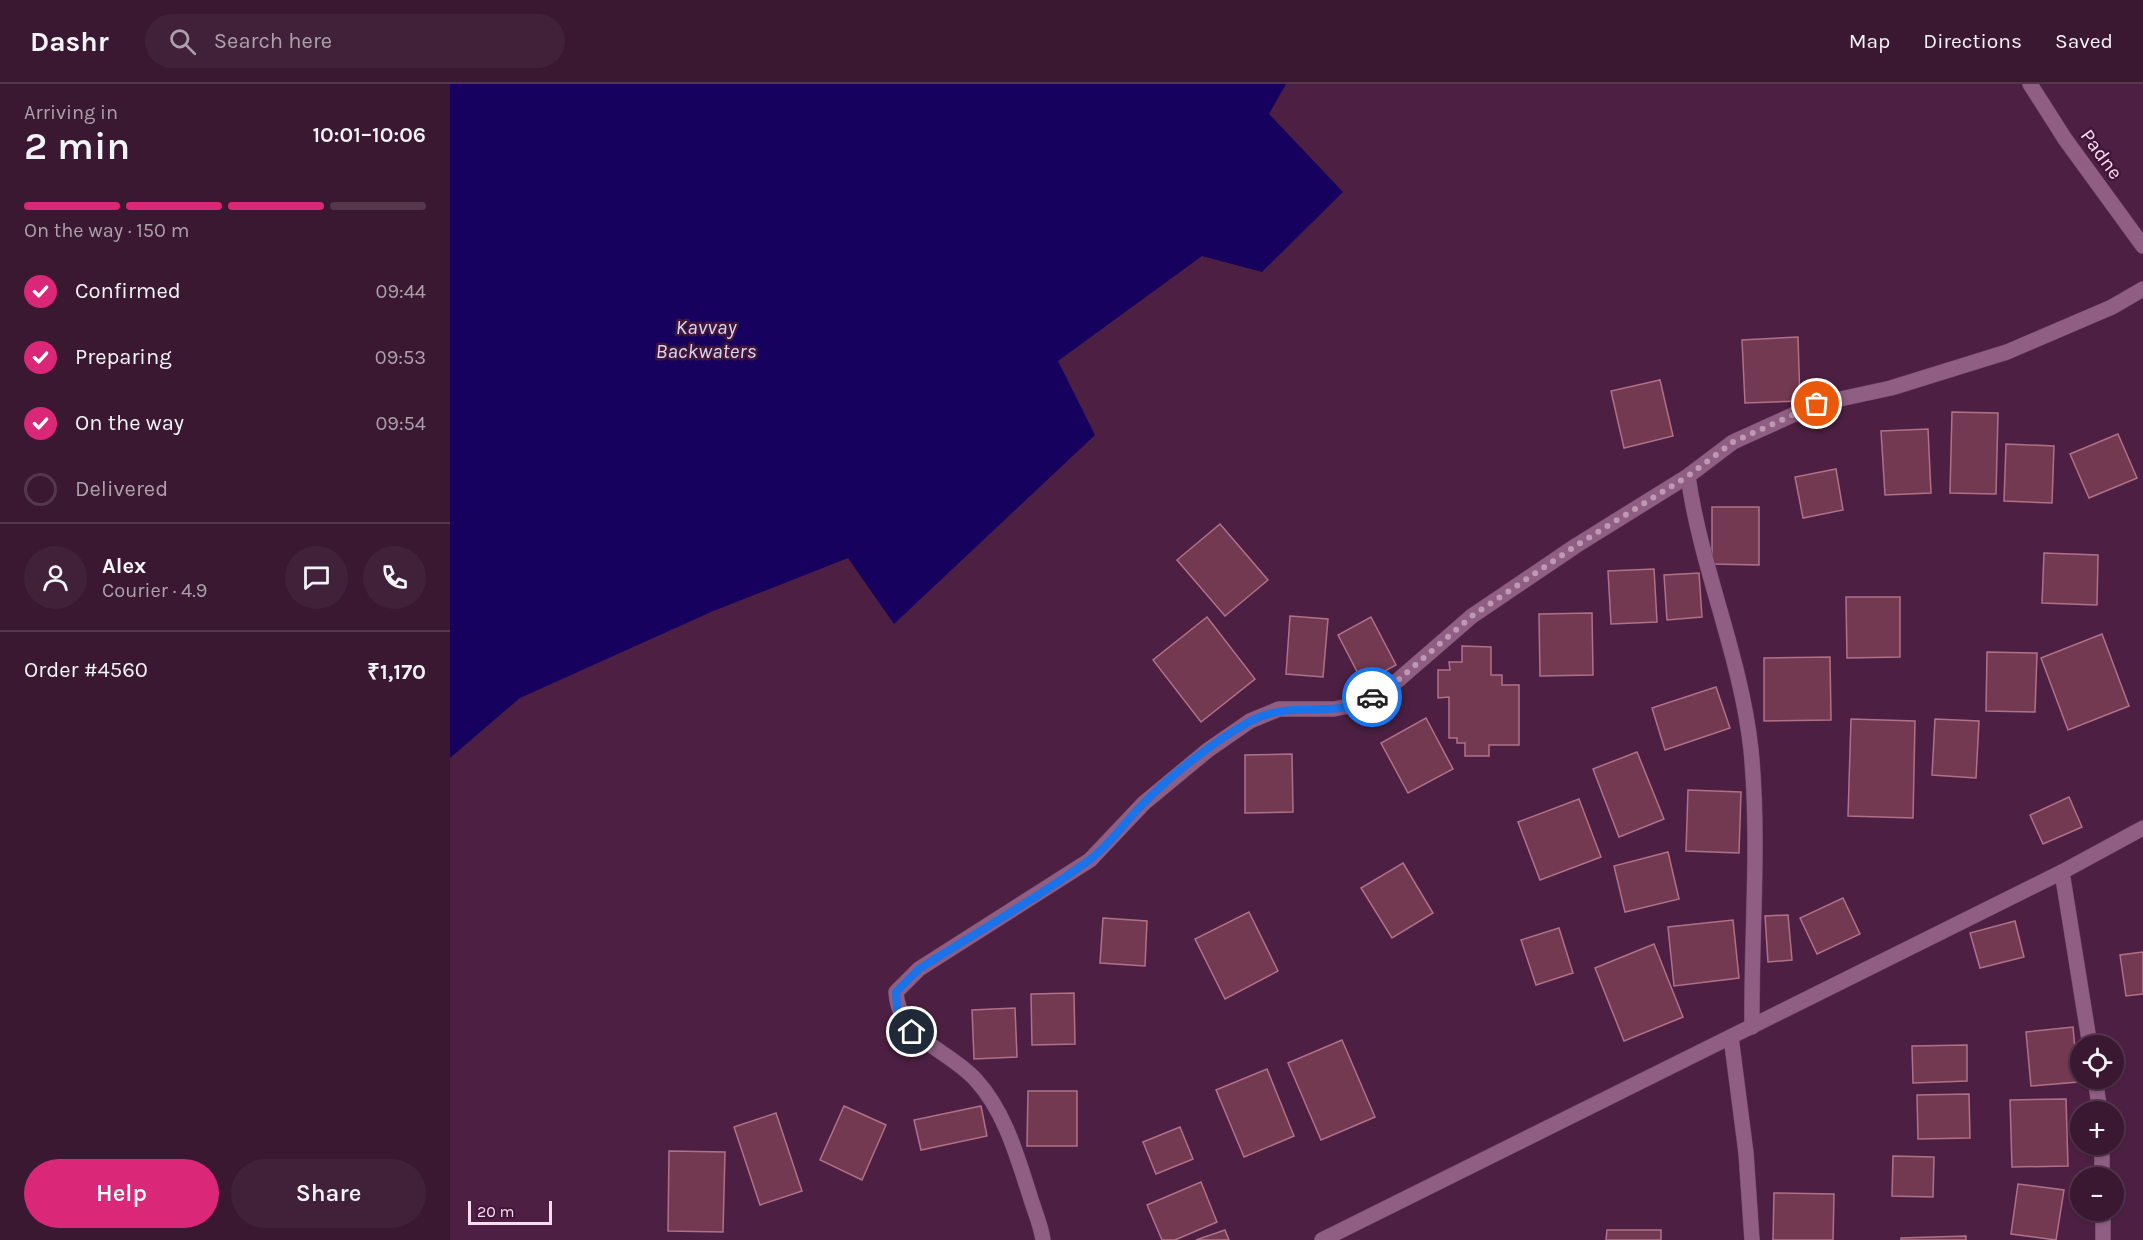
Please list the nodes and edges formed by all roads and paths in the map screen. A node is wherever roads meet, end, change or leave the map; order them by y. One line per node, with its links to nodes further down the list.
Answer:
1 (2030, 84): 2 (street, Padne)
2 (2143, 246)
3 (2143, 289): 4 (street)
4 (1688, 476): 7 (street); 11 (street)
5 (2143, 828): 6 (street)
6 (2062, 872): 7 (street); 8 (street)
7 (1752, 1026): 9 (street)
8 (2088, 1035)
9 (1731, 1037): 12 (street); 13 (street)
10 (2103, 1221): 14 (street)
11 (1043, 1240)
12 (1322, 1240)
13 (1752, 1240)
14 (2103, 1240)

